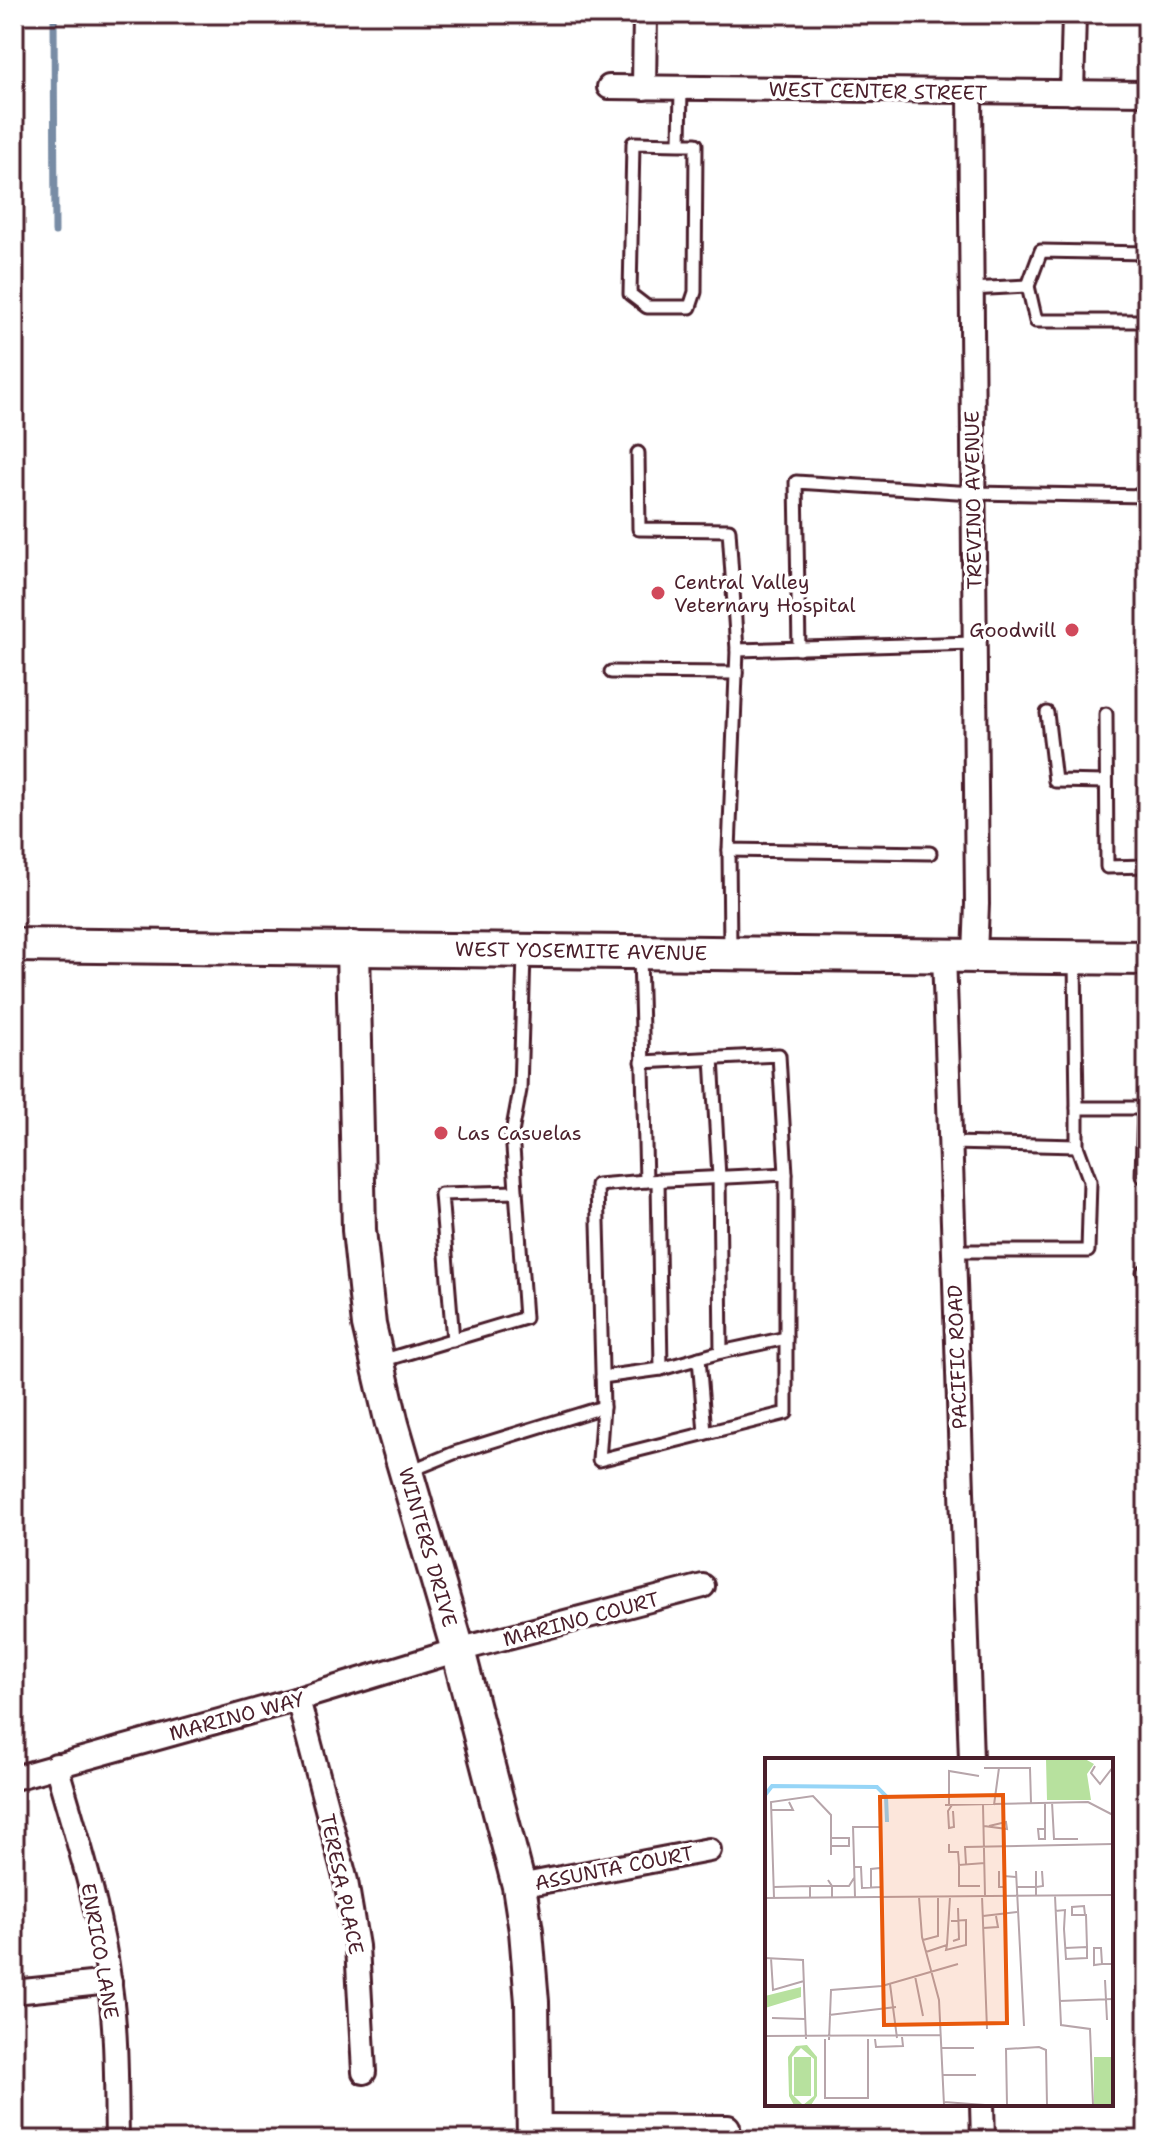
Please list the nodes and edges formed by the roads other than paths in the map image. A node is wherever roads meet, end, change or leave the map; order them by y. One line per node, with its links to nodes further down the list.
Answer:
1 (645, 14): 4 (street)
2 (1074, 14): 7 (street)
3 (609, 87): 4 (street, WEST CENTER STREET)
4 (644, 88): 5 (street, WEST CENTER STREET)
5 (681, 88): 6 (street, WEST CENTER STREET); 9 (lane)
6 (970, 93): 7 (street, WEST CENTER STREET); 12 (street, TREVINO AVENUE)
7 (1072, 93): 8 (street, WEST CENTER STREET)
8 (1147, 93)
9 (680, 144): 9 (lane)
10 (1147, 253): 11 (lane)
11 (1028, 286): 12 (lane); 13 (lane)
12 (971, 289): 15 (street, TREVINO AVENUE)
13 (1147, 321)
14 (638, 453): 19 (lane)
15 (973, 493): 16 (lane); 17 (street, TREVINO AVENUE); 18 (lane)
16 (1147, 496)
17 (974, 643): 18 (lane); 33 (street, TREVINO AVENUE)
18 (799, 649): 19 (lane)
19 (737, 650): 21 (lane)
20 (611, 672): 21 (lane)
21 (736, 673): 25 (lane)
22 (1047, 713): 24 (lane)
23 (1106, 714): 24 (lane)
24 (1106, 782): 27 (lane)
25 (729, 850): 26 (lane); 32 (lane)
26 (930, 853)
27 (1147, 866)
28 (14, 945): 29 (street, WEST YOSEMITE AVENUE)
29 (353, 948): 30 (street, WEST YOSEMITE AVENUE); 52 (street, WINTERS DRIVE)
30 (525, 950): 31 (street, WEST YOSEMITE AVENUE); 46 (lane)
31 (640, 951): 32 (street, WEST YOSEMITE AVENUE); 37 (lane)
32 (730, 952): 33 (street, WEST YOSEMITE AVENUE)
33 (959, 955): 34 (street, WEST YOSEMITE AVENUE); 40 (street, PACIFIC ROAD)
34 (1075, 956): 35 (street, WEST YOSEMITE AVENUE); 38 (lane)
35 (1147, 958)
36 (712, 1058): 37 (lane); 42 (lane); 44 (lane)
37 (642, 1062): 45 (lane)
38 (1077, 1108): 39 (lane); 41 (lane)
39 (1145, 1108): 43 (lane)
40 (950, 1143): 41 (lane); 47 (street, PACIFIC ROAD)
41 (1077, 1146): 47 (lane)
42 (786, 1174): 44 (lane); 48 (lane)
43 (1142, 1176)
44 (719, 1177): 45 (lane); 50 (lane)
45 (652, 1180): 53 (lane); 54 (lane)
46 (516, 1192): 49 (lane); 49 (lane)
47 (954, 1251): 61 (street, PACIFIC ROAD)
48 (786, 1338): 50 (lane); 56 (lane)
49 (453, 1340): 52 (lane)
50 (721, 1352): 51 (lane)
51 (699, 1358): 53 (lane); 56 (lane)
52 (378, 1362): 57 (street, WINTERS DRIVE)
53 (661, 1369): 54 (lane)
54 (602, 1377): 55 (lane)
55 (603, 1407): 56 (lane); 57 (lane)
56 (705, 1433)
57 (406, 1473): 59 (street, WINTERS DRIVE)
58 (703, 1586): 59 (street, MARINO COURT)
59 (458, 1650): 60 (street, MARINO WAY); 65 (street, WINTERS DRIVE)
60 (298, 1699): 62 (street, MARINO WAY); 68 (street, TERESA PLACE)
61 (971, 1758)
62 (56, 1765): 63 (street, MARINO WAY); 66 (street, ENRICO LANE)
63 (14, 1778)
64 (709, 1850): 65 (street, ASSUNTA COURT)
65 (519, 1886): 71 (street, WINTERS DRIVE)
66 (110, 1982): 67 (street); 72 (street, ENRICO LANE)
67 (14, 1992)
68 (364, 2072)
69 (982, 2106): 73 (street)
70 (728, 2127): 71 (street)
71 (534, 2133)
72 (117, 2140)
73 (983, 2140)

